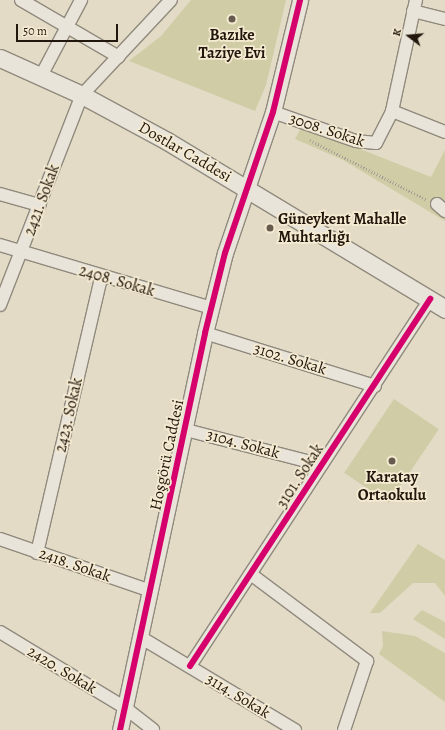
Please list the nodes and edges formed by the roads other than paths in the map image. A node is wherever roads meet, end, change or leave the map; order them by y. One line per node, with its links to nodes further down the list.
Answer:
1 (21, 0): 7 (street)
2 (81, 0): 7 (street)
3 (171, 0): 8 (street)
4 (300, 0): 13 (street, Hoşgörü Caddesi)
5 (415, 5): 6 (street); 12 (street, 3008. Sokak)
6 (445, 19)
7 (65, 27): 8 (street); 10 (street)
8 (119, 57): 11 (street)
9 (0, 58): 10 (main road, Dostlar Caddesi)
10 (41, 76): 11 (main road, Dostlar Caddesi)
11 (82, 95): 15 (main road, Dostlar Caddesi); 17 (street, 2421. Sokak)
12 (392, 110): 13 (street, 3008. Sokak); 14 (street)
13 (273, 112): 15 (street, Hoşgörü Caddesi)
14 (445, 132)
15 (246, 188): 21 (main road, Dostlar Caddesi); 23 (street, Hoşgörü Caddesi)
16 (0, 194): 17 (street)
17 (39, 205): 19 (street, 2421. Sokak)
18 (0, 245): 19 (street, 2408. Sokak)
19 (22, 253): 20 (street, 2408. Sokak); 22 (street, 2421. Sokak)
20 (101, 278): 23 (street, 2408. Sokak); 30 (street, 2423. Sokak)
21 (430, 299): 24 (main road, Dostlar Caddesi); 26 (street, 3101. Sokak)
22 (0, 305)
23 (212, 308): 25 (street, Hoşgörü Caddesi)
24 (445, 309)
25 (205, 333): 26 (street, 3102. Sokak); 27 (street, Hoşgörü Caddesi)
26 (375, 386): 28 (street, 3101. Sokak)
27 (186, 430): 28 (street, 3104. Sokak); 32 (street, Hoşgörü Caddesi)
28 (322, 465): 31 (street, 3101. Sokak)
29 (0, 539): 30 (street, 2418. Sokak)
30 (37, 553): 32 (street, 2418. Sokak)
31 (252, 575): 35 (street, 3101. Sokak); 40 (street)
32 (151, 591): 34 (street, Hoşgörü Caddesi)
33 (0, 632): 36 (street, 2420. Sokak)
34 (140, 637): 35 (street, 3114. Sokak); 36 (street, Hoşgörü Caddesi)
35 (190, 666): 39 (street, 3114. Sokak)
36 (124, 707): 37 (street, Hoşgörü Caddesi); 38 (street, 2420. Sokak)
37 (120, 730)
38 (153, 730)
39 (295, 730)
40 (344, 730)

